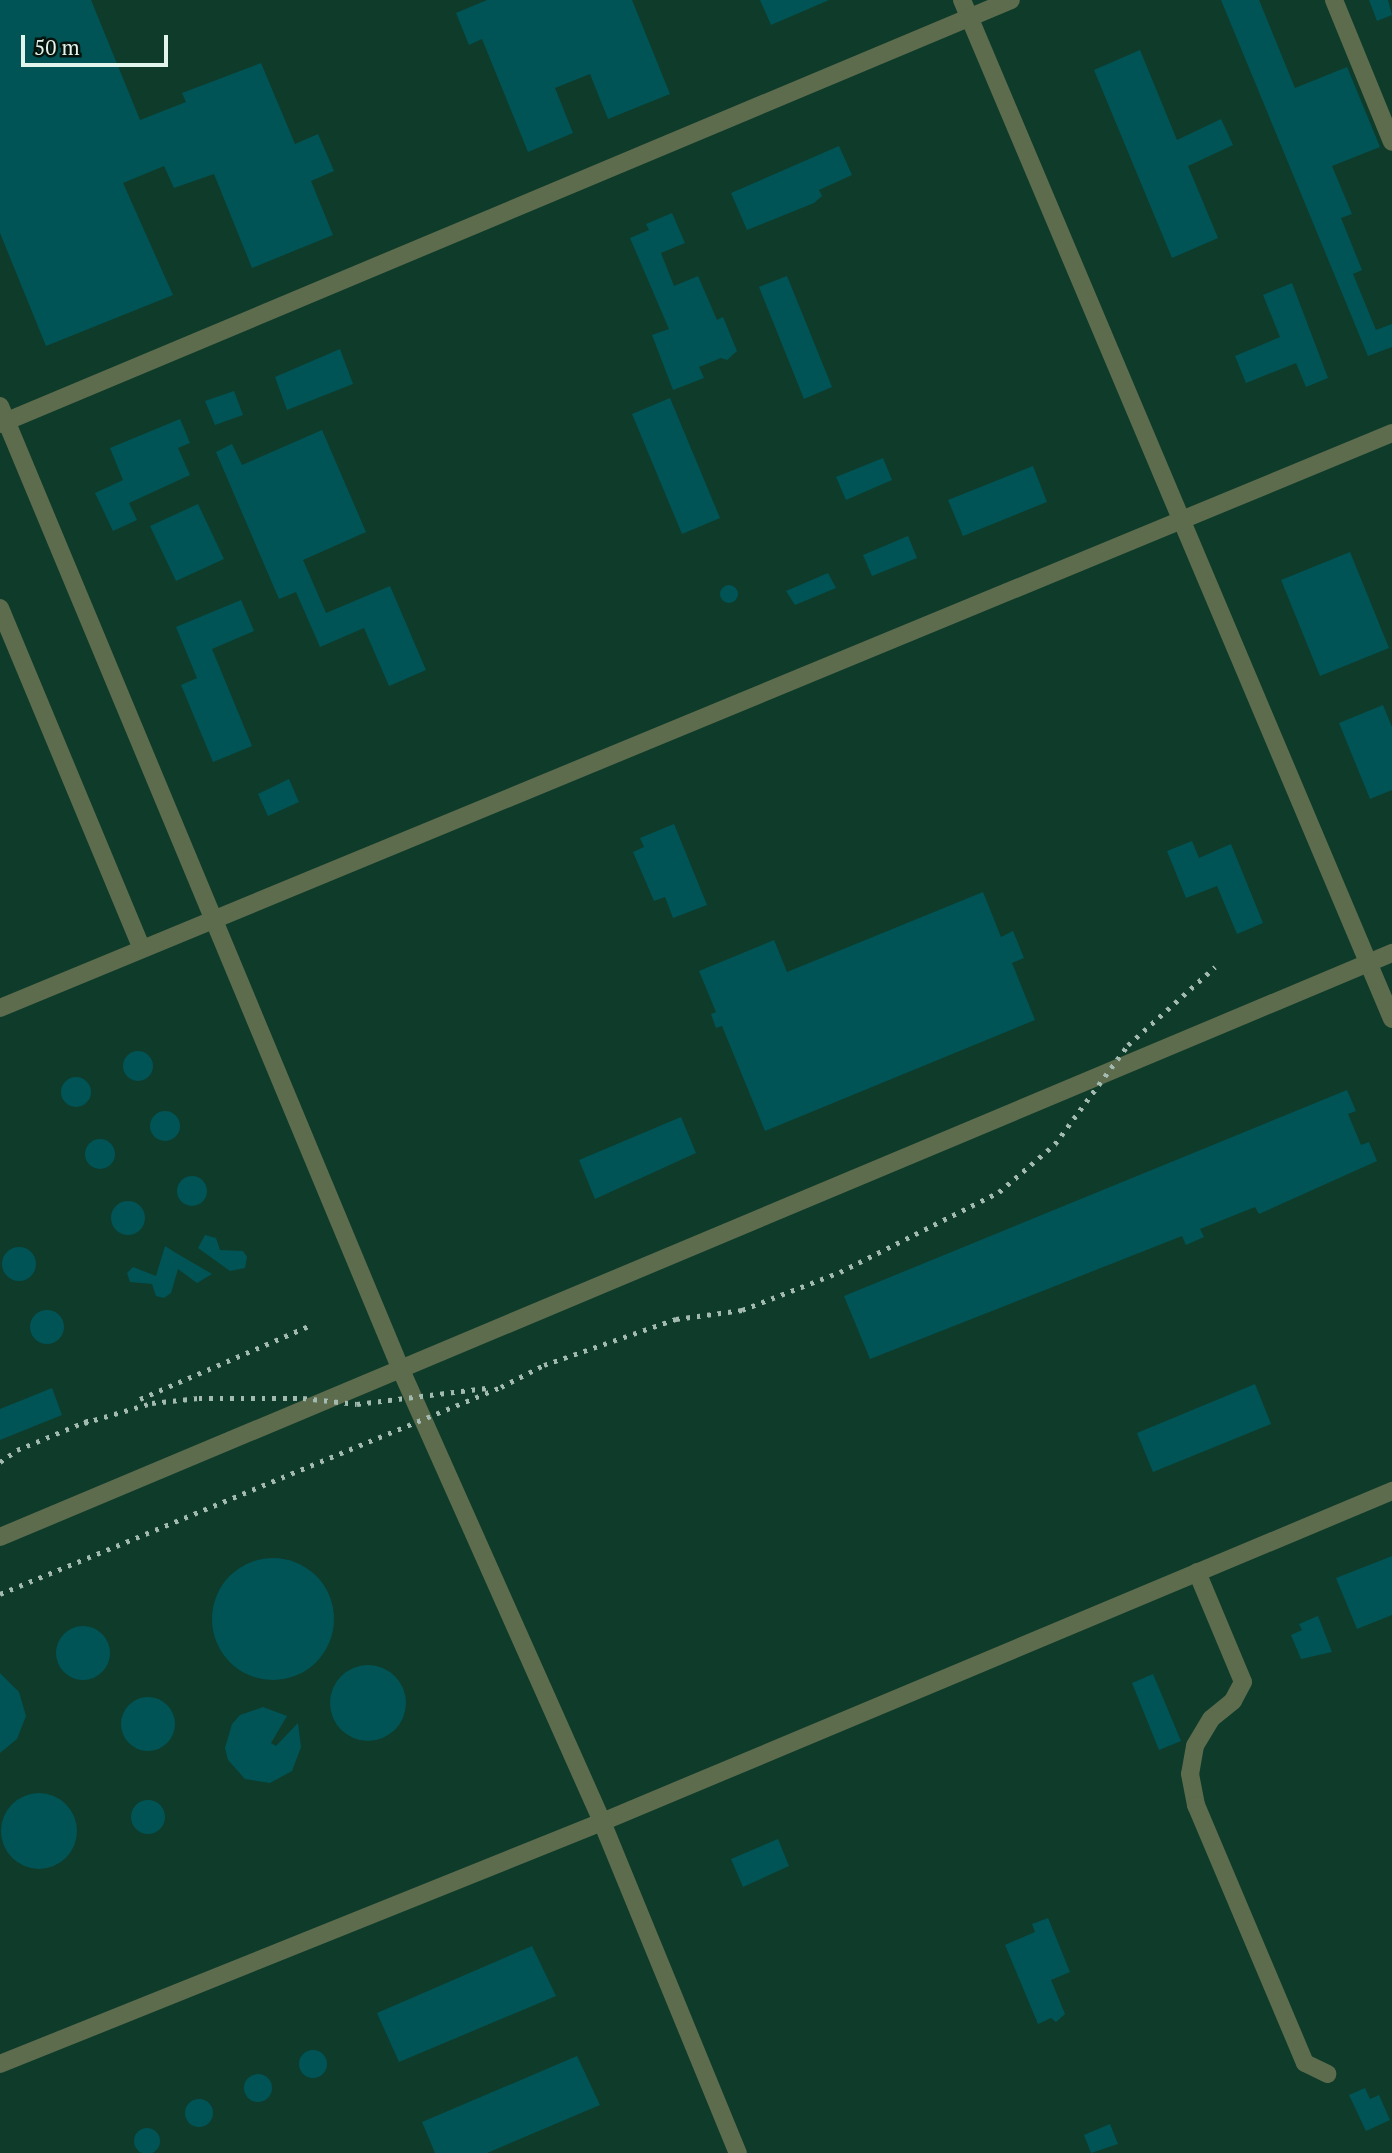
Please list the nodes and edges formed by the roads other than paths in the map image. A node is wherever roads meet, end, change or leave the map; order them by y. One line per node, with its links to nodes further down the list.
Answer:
1 (962, 0): 4 (lane)
2 (1012, 0): 4 (lane)
3 (1334, 0): 5 (lane)
4 (969, 18): 6 (lane); 8 (lane)
5 (1392, 142)
6 (2, 417): 10 (lane)
7 (1392, 433): 8 (lane)
8 (1183, 519): 10 (lane); 13 (lane)
9 (0, 608): 11 (lane)
10 (212, 921): 11 (lane); 16 (lane)
11 (142, 949): 14 (lane)
12 (1392, 954): 13 (lane)
13 (1369, 963): 15 (lane); 16 (lane)
14 (0, 1008)
15 (1392, 1018)
16 (401, 1370): 18 (lane); 20 (lane)
17 (1392, 1491): 19 (lane)
18 (0, 1537)
19 (1197, 1572): 20 (lane); 22 (lane)
20 (602, 1822): 21 (lane); 23 (lane)
21 (0, 2064)
22 (1328, 2074)
23 (738, 2153)

